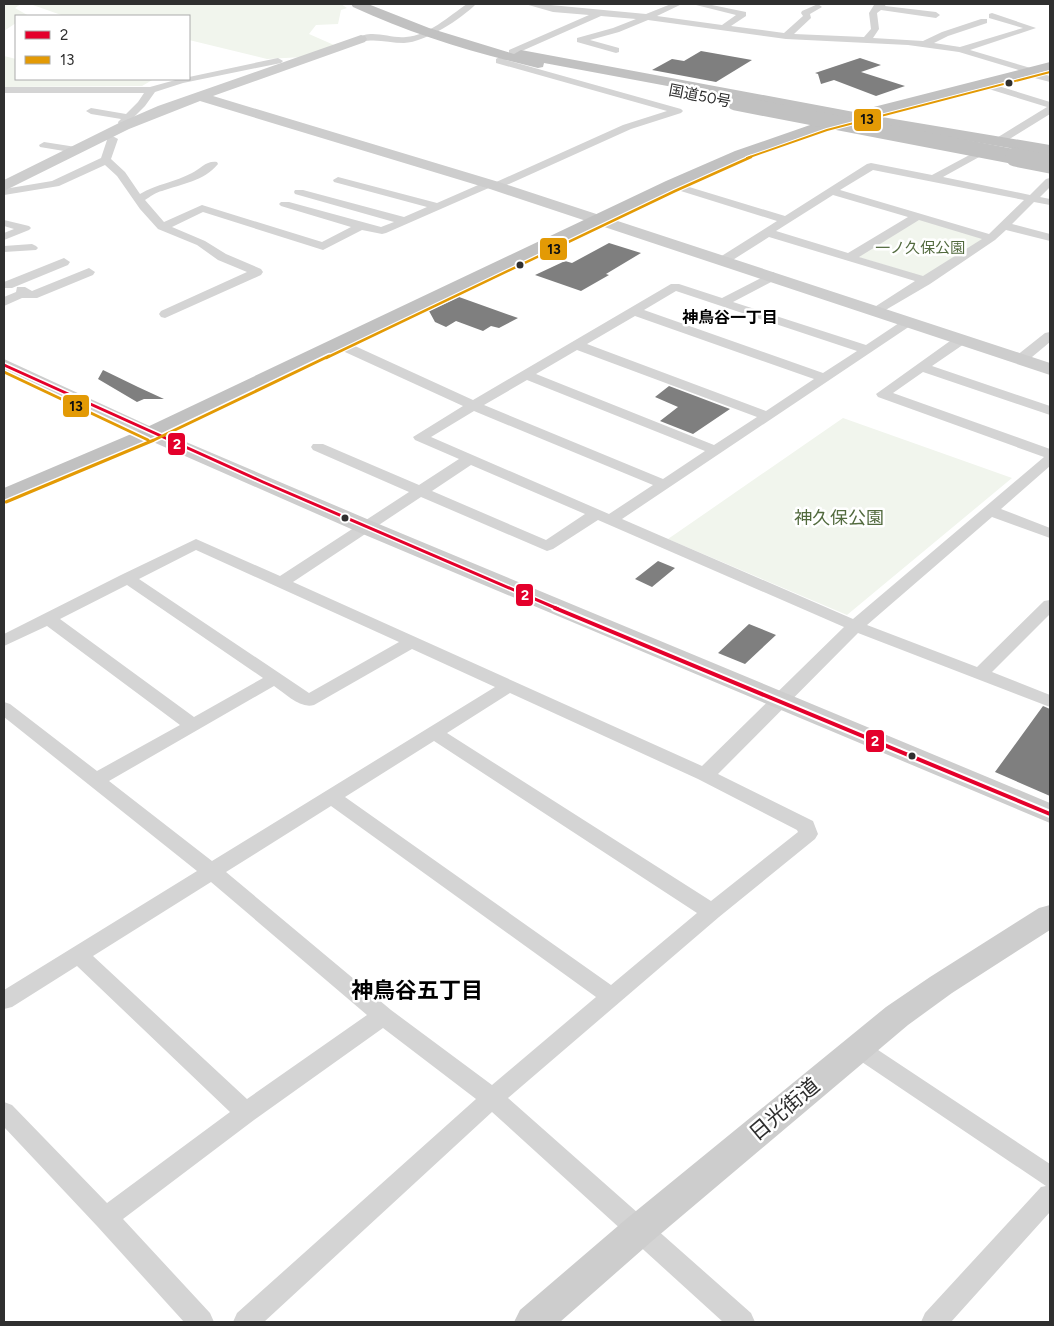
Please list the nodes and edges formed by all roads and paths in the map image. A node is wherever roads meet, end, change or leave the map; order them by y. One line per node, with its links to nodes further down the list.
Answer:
1 (358, 4): 13 (highway, 国道50号)
2 (374, 4): 13 (highway, 国道50号)
3 (472, 4): 13 (street)
4 (529, 4): 9 (street)
5 (678, 4): 11 (street)
6 (696, 4): 12 (street)
7 (879, 6): 10 (street); 18 (street)
8 (818, 7): 15 (street)
9 (600, 13): 11 (street); 14 (street)
10 (936, 15)
11 (646, 17): 12 (street); 17 (street)
12 (725, 26): 15 (street)
13 (431, 31): 16 (street); 22 (highway, 国道50号)
14 (552, 35): 17 (street); 22 (street)
15 (786, 36): 18 (street)
16 (361, 39): 33 (street)
17 (581, 40): 20 (street)
18 (867, 40): 19 (street)
19 (925, 44): 21 (street); 21 (street)
20 (616, 50)
21 (960, 50): 26 (street)
22 (513, 54): 25 (highway, 国道50号); 34 (highway, 国道50号); 37 (highway); 54 (street)
23 (278, 61): 27 (street)
24 (1050, 66): 26 (highway)
25 (552, 67): 34 (highway, 国道50号); 39 (highway)
26 (1028, 72): 28 (street); 30 (highway)
27 (190, 79)
28 (1050, 79)
29 (186, 80): 32 (street)
30 (982, 84): 35 (street); 37 (highway)
31 (4, 90): 32 (street)
32 (151, 90): 38 (street)
33 (198, 96): 38 (street); 54 (street)
34 (738, 101): 46 (highway, 国道50号); 49 (highway, 国道50号, bridge)
35 (1049, 108): 41 (street)
36 (91, 111): 38 (street)
37 (856, 117): 39 (highway); 41 (highway)
38 (126, 121): 40 (street)
39 (825, 124): 45 (highway); 55 (highway)
40 (105, 135): 43 (street); 47 (street)
41 (999, 140): 44 (highway)
42 (44, 145): 43 (street)
43 (76, 150): 56 (street)
44 (1050, 150)
45 (977, 154): 50 (highway); 51 (street)
46 (1050, 158)
47 (106, 160): 58 (street); 61 (street)
48 (214, 164): 61 (street)
49 (1050, 164)
50 (1050, 169)
51 (934, 178): 57 (street); 60 (street)
52 (338, 180): 64 (street)
53 (1050, 181): 60 (street)
54 (493, 185): 64 (street); 66 (street)
55 (672, 185): 66 (highway); 67 (street)
56 (4, 186)
57 (831, 191): 65 (street); 67 (street)
58 (4, 192)
59 (299, 192): 68 (street)
60 (1033, 198): 62 (street); 71 (street)
61 (139, 199): 72 (street)
62 (1050, 202)
63 (285, 204): 70 (street)
64 (437, 206): 68 (street)
65 (916, 217): 75 (street); 79 (street)
66 (601, 220): 80 (street); 95 (highway)
67 (785, 220): 73 (street)
68 (404, 221): 70 (street)
69 (4, 223): 74 (street)
70 (361, 226): 72 (street)
71 (1006, 226): 75 (street); 76 (street)
72 (162, 227): 91 (street)
73 (766, 232): 79 (street); 80 (street)
74 (4, 237)
75 (991, 238): 84 (street)
76 (1050, 238)
77 (32, 248): 78 (street)
78 (4, 249)
79 (850, 257): 84 (street)
80 (724, 260): 83 (street)
81 (64, 262): 85 (street)
82 (89, 272): 86 (street)
83 (773, 276): 88 (street); 90 (street)
84 (926, 281): 90 (street)
85 (6, 284): 86 (street)
86 (23, 295): 87 (street)
87 (4, 302)
88 (724, 302): 89 (street); 97 (street)
89 (634, 311): 96 (street); 103 (street)
90 (877, 311): 92 (street)
91 (164, 314)
92 (910, 322): 94 (street); 97 (street)
93 (1050, 336): 98 (street)
94 (962, 339): 98 (street); 100 (street)
95 (339, 344): 104 (street); 107 (highway)
96 (576, 345): 102 (street); 106 (street)
97 (867, 350): 103 (street)
98 (1022, 359): 101 (street)
99 (4, 364): 107 (street)
100 (921, 367): 105 (street); 110 (street)
101 (1050, 369)
102 (526, 374): 104 (street); 109 (street)
103 (824, 378): 106 (street)
104 (472, 405): 111 (street); 113 (street)
105 (1050, 411)
106 (767, 416): 109 (street)
107 (151, 434): 115 (highway); 118 (street)
108 (318, 446): 114 (street)
109 (715, 450): 113 (street)
110 (1050, 454)
111 (471, 458): 114 (street); 117 (street)
112 (1050, 459): 116 (street)
113 (662, 484): 117 (street)
114 (422, 490): 117 (street); 118 (street)
115 (4, 496)
116 (989, 510): 119 (street); 124 (street)
117 (603, 517): 124 (street)
118 (366, 527): 121 (street); 130 (street)
119 (1050, 533)
120 (128, 578): 121 (street); 123 (street); 128 (street)
121 (282, 582): 126 (street)
122 (1050, 605): 127 (street)
123 (48, 618): 125 (street); 133 (street)
124 (855, 626): 127 (street); 130 (street)
125 (4, 640)
126 (412, 642): 128 (street); 129 (street)
127 (980, 674): 131 (street)
128 (276, 678): 133 (street)
129 (509, 686): 134 (street); 135 (street)
130 (780, 700): 135 (street); 138 (street)
131 (1050, 701)
132 (4, 708): 136 (street)
133 (194, 726): 136 (street)
134 (435, 732): 137 (street); 140 (street)
135 (705, 775): 140 (street)
136 (96, 780): 139 (street)
137 (331, 797): 139 (street); 143 (street)
138 (1050, 814)
139 (211, 871): 142 (street); 145 (street)
140 (712, 912): 143 (street)
141 (1050, 916): 146 (street, 日光街道)
142 (79, 955): 144 (street); 149 (street)
143 (611, 996): 147 (street)
144 (4, 1000)
145 (383, 1016): 147 (street); 149 (street)
146 (858, 1048): 150 (street); 153 (street, 日光街道)
147 (492, 1098): 153 (street); 155 (street)
148 (4, 1112): 152 (street)
149 (246, 1113): 152 (street)
150 (1050, 1177)
151 (1050, 1196): 158 (street)
152 (106, 1218): 154 (street)
153 (638, 1231): 156 (street, 日光街道); 157 (street)
154 (201, 1322)
155 (246, 1322)
156 (534, 1322)
157 (742, 1322)
158 (934, 1322)

